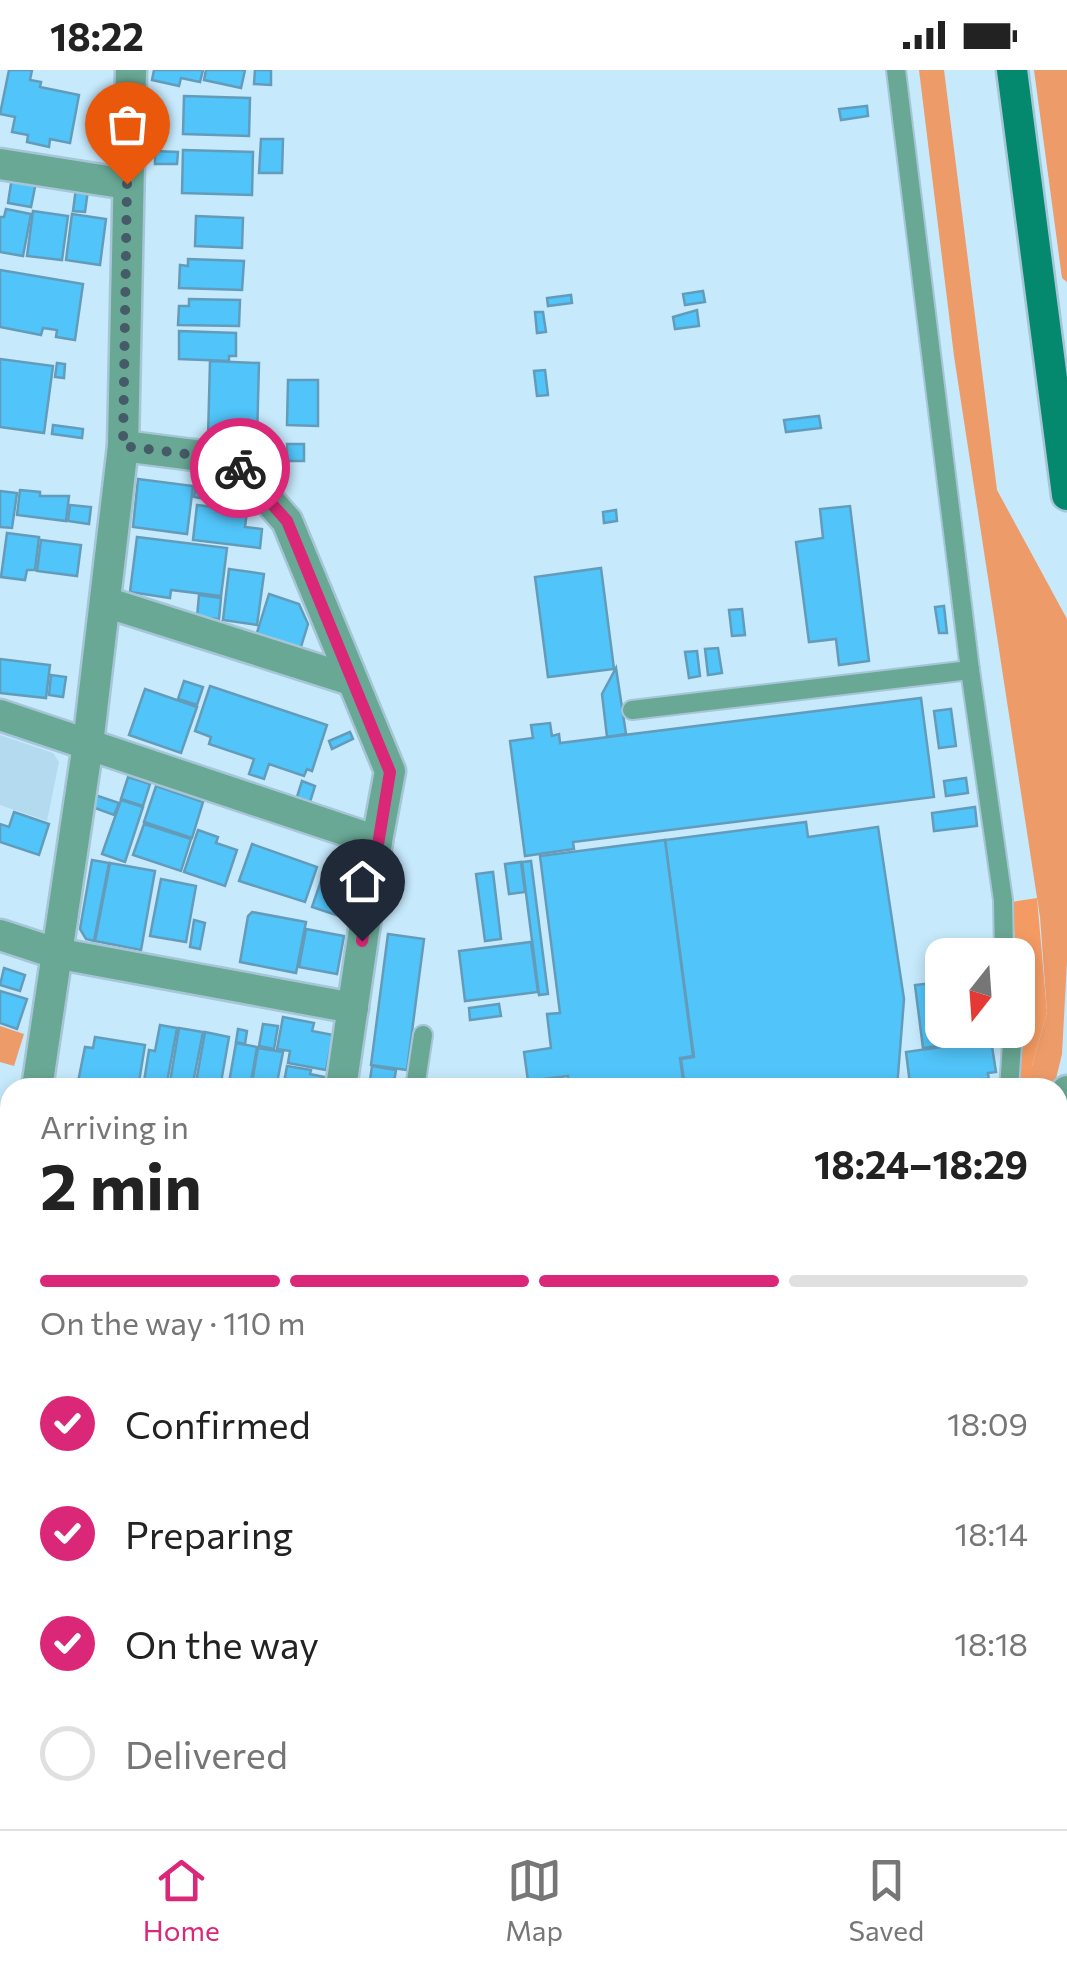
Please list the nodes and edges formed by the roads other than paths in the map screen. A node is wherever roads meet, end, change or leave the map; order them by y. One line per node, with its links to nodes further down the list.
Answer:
1 (130, 70): 5 (street)
2 (896, 70): 10 (lane)
3 (1012, 70): 6 (main road)
4 (0, 164): 5 (street)
5 (127, 184): 7 (street)
6 (1056, 313): 8 (main road)
7 (123, 446): 9 (street); 11 (street)
8 (1067, 495)
9 (104, 602): 11 (street); 14 (street)
10 (970, 670): 12 (lane); 17 (lane)
11 (350, 680): 15 (street)
12 (632, 710)
13 (0, 715): 14 (street)
14 (88, 744): 15 (street); 18 (street)
15 (377, 841): 19 (street)
16 (0, 935): 18 (street)
17 (1004, 938)
18 (54, 953): 19 (street); 22 (street)
19 (352, 1008): 23 (street)
20 (422, 1035): 24 (lane)
21 (1012, 1048): 25 (lane)
22 (38, 1078)
23 (342, 1078)
24 (416, 1078)
25 (1010, 1078)

